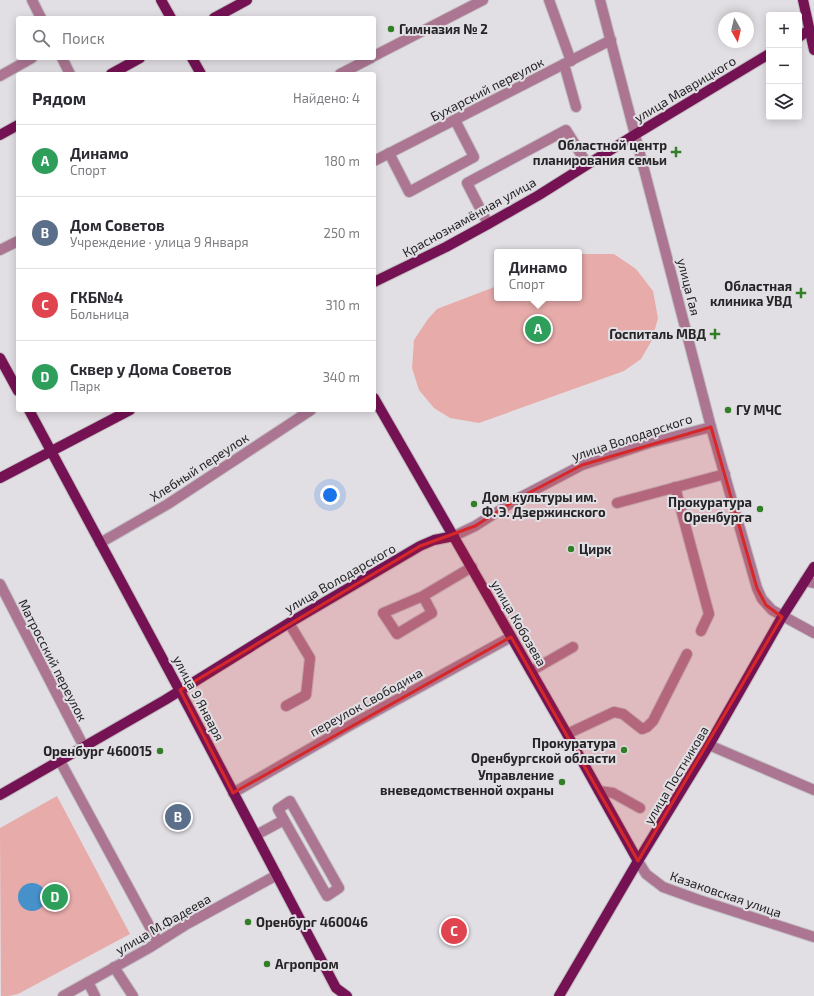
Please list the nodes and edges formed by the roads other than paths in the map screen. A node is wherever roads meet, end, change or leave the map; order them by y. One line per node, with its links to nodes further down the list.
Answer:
1 (32, 0): 8 (street)
2 (161, 0): 9 (main road)
3 (247, 0): 10 (main road)
4 (483, 0): 15 (street)
5 (549, 0): 22 (street)
6 (600, 0): 13 (street, улица Гая)
7 (803, 0): 11 (main road)
8 (40, 16)
9 (170, 16)
10 (218, 16)
11 (812, 29): 12 (main road); 14 (main road)
12 (802, 34)
13 (611, 40): 22 (street, Бухарский переулок); 31 (street, улица Гая)
14 (814, 50)
15 (376, 55)
16 (766, 56): 31 (main road, улица Маврицкого)
17 (28, 60): 27 (street)
18 (63, 60): 23 (street)
19 (136, 60): 24 (main road)
20 (193, 60): 25 (main road)
21 (367, 60): 26 (street)
22 (567, 62): 28 (street); 29 (street, Бухарский переулок)
23 (69, 72)
24 (115, 72)
25 (200, 72)
26 (344, 72)
27 (0, 76)
28 (576, 107)
29 (455, 120): 33 (street, Бухарский переулок); 33 (street)
30 (16, 126): 32 (main road)
31 (636, 134): 35 (main road, Краснознамённая улица); 46 (street, улица Гая)
32 (0, 135)
33 (389, 153): 34 (street, Бухарский переулок)
34 (376, 160)
35 (587, 164): 36 (main road, Краснознамённая улица); 36 (street)
36 (488, 224): 39 (main road, Краснознамённая улица)
37 (16, 242): 38 (street)
38 (0, 250)
39 (376, 281)
40 (0, 358): 41 (main road)
41 (16, 387)
42 (376, 401): 52 (main road, улица Кобозева)
43 (30, 412): 47 (main road, улица 9 Января)
44 (126, 412): 47 (main road)
45 (308, 412): 53 (street, Хлебный переулок)
46 (711, 426): 48 (street, улица Гая); 52 (street, улица Володарского)
47 (51, 451): 49 (main road); 53 (main road, улица 9 Января)
48 (725, 474): 50 (street); 59 (street, улица Гая)
49 (0, 478)
50 (675, 487): 51 (street); 61 (street)
51 (617, 503)
52 (454, 536): 54 (main road, улица Кобозева); 60 (main road, улица Володарского)
53 (100, 543): 67 (main road, улица 9 Января)
54 (472, 567): 58 (street); 63 (main road, улица Кобозева)
55 (814, 567): 56 (main road, улица Постникова)
56 (810, 582): 59 (main road, улица Постникова)
57 (0, 584): 71 (street, Матросский переулок)
58 (423, 596): 58 (street)
59 (782, 617): 62 (street, улица Гая); 70 (main road, улица Постникова)
60 (289, 623): 67 (main road, улица Володарского); 68 (street)
61 (701, 631)
62 (814, 634)
63 (511, 637): 66 (main road, улица Кобозева); 75 (street, переулок Свободина)
64 (573, 647): 66 (street)
65 (687, 654): 69 (street)
66 (531, 671): 69 (main road, улица Кобозева)
67 (180, 690): 71 (main road, улица Володарского); 75 (main road, улица 9 Января)
68 (286, 706)
69 (567, 734): 74 (main road, улица Кобозева)
70 (709, 745): 73 (street); 80 (main road, улица Постникова)
71 (84, 747): 72 (main road, улица Володарского)
72 (60, 761): 76 (main road, улица Володарского); 83 (street)
73 (814, 790)
74 (599, 791): 77 (street); 80 (main road, улица Кобозева)
75 (233, 793): 79 (main road, улица 9 Января)
76 (0, 795)
77 (640, 808)
78 (284, 820): 78 (street); 79 (street)
79 (256, 835): 81 (main road, улица 9 Января)
80 (638, 862): 82 (street, Казаковская улица); 90 (main road, улица Постникова)
81 (277, 875): 83 (street, улица М.Фадеева); 89 (main road, улица 9 Января)
82 (814, 937)
83 (158, 942): 84 (street, улица М.Фадеева)
84 (114, 967): 85 (street, улица М.Фадеева); 88 (street)
85 (88, 982): 86 (street, улица М.Фадеева); 87 (street)
86 (63, 996)
87 (95, 996)
88 (133, 996)
89 (348, 996)
90 (559, 996)

